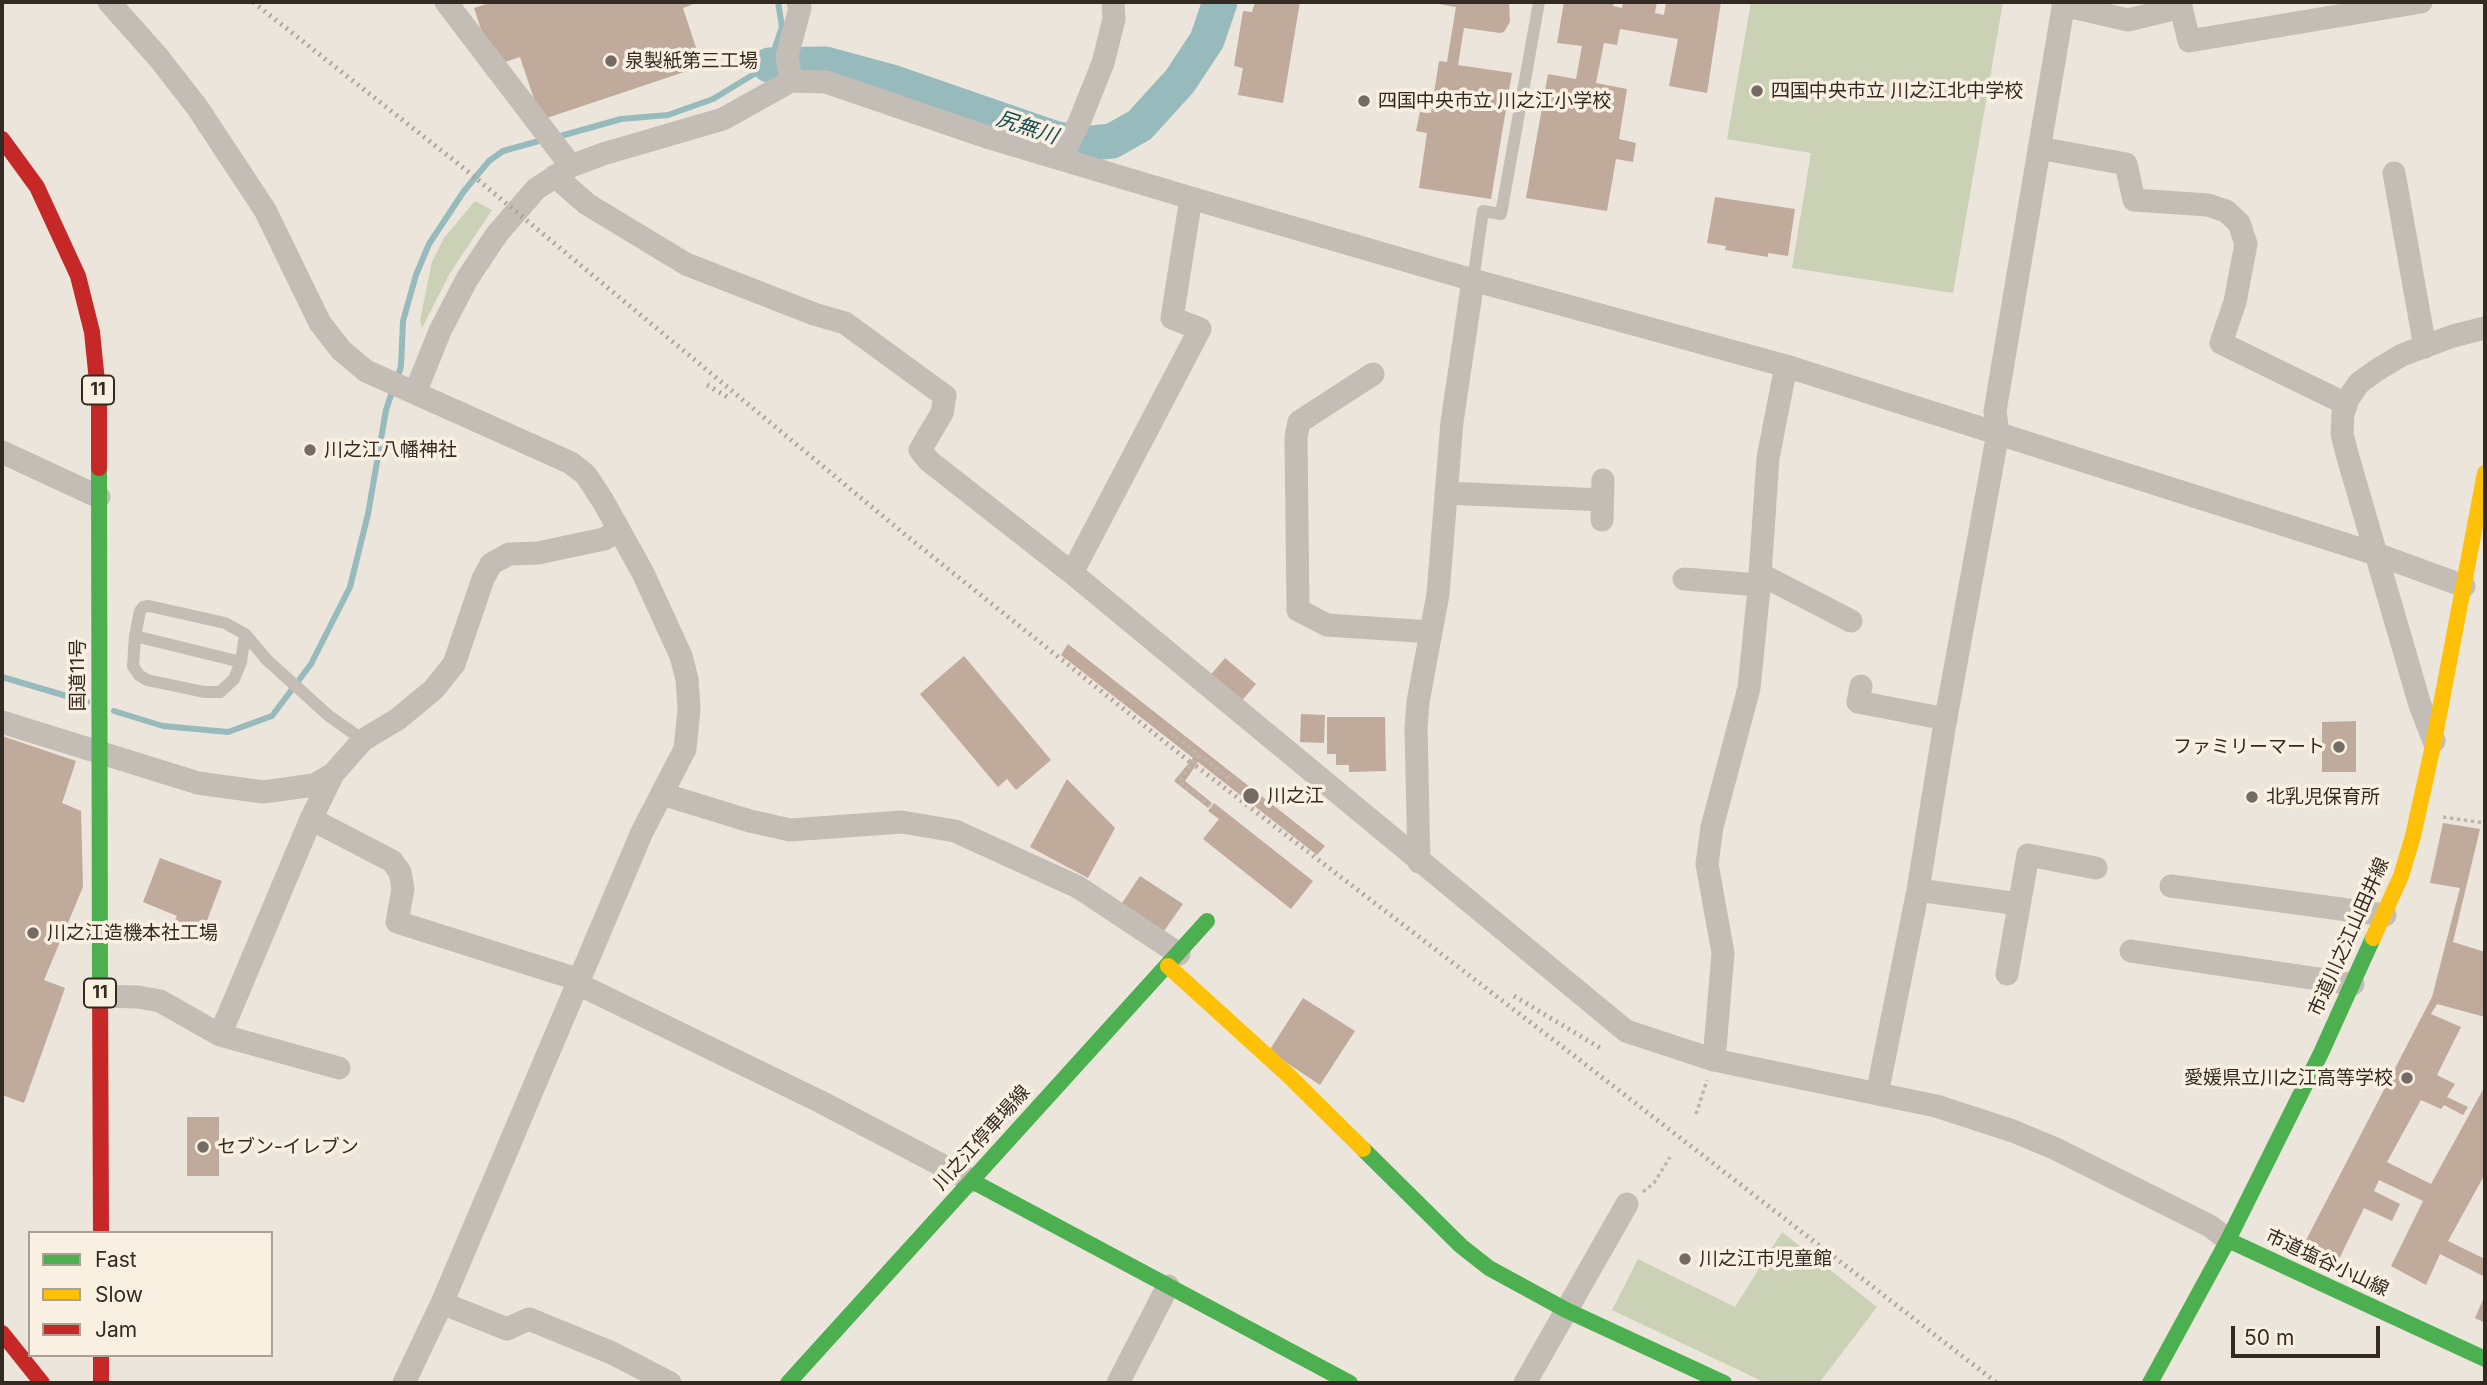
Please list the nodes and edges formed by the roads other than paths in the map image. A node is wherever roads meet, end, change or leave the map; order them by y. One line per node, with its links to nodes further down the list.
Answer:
1 (109, 2): 21 (street)
2 (446, 2): 12 (street)
3 (798, 2): 9 (street)
4 (1113, 2): 13 (street)
5 (1539, 2): 16 (lane)
6 (2421, 2): 8 (street)
7 (2064, 3): 8 (street); 11 (street)
8 (2181, 5)
9 (791, 81): 12 (street); 13 (street)
10 (2, 139): 27 (main road, 国道11号 / 11)
11 (2039, 148): 22 (street); 23 (street)
12 (557, 156): 21 (street); 31 (street)
13 (1060, 159): 15 (street)
14 (2394, 173): 18 (street)
15 (1191, 198): 16 (street); 31 (street)
16 (1473, 280): 19 (street); 26 (street)
17 (2485, 328): 18 (street)
18 (2424, 347): 22 (street)
19 (1786, 366): 23 (street); 33 (street)
20 (1373, 374): 36 (street)
21 (415, 393): 29 (street)
22 (2346, 404): 30 (street)
23 (1998, 433): 30 (street); 41 (street)
24 (2, 452): 27 (street)
25 (2485, 473): 34 (main road, 市道川之江山田井線)
26 (1447, 493): 28 (street); 36 (street)
27 (99, 498): 45 (main road, 国道11号 / 11)
28 (1602, 500)
29 (618, 531): 43 (street); 47 (street)
30 (2376, 554): 34 (street); 44 (street)
31 (1072, 573): 49 (street)
32 (1684, 579): 33 (street)
33 (1760, 580): 35 (street); 63 (street)
34 (2464, 586): 44 (main road, 市道川之江山田井線)
35 (1851, 621)
36 (1431, 632): 49 (street)
37 (245, 634): 38 (lane); 39 (lane); 43 (lane)
38 (135, 636): 39 (lane); 39 (lane)
39 (241, 662)
40 (1861, 687): 41 (street)
41 (1946, 719): 52 (street)
42 (2, 722): 45 (street)
43 (363, 740): 46 (street)
44 (2434, 741): 54 (main road, 市道川之江山田井線)
45 (100, 753): 46 (street); 61 (main road, 国道11号 / 11)
46 (333, 774): 48 (street)
47 (662, 794): 57 (street); 59 (street)
48 (311, 819): 59 (street); 62 (street)
49 (1419, 862): 63 (street)
50 (2096, 868): 53 (street)
51 (2171, 886): 54 (street)
52 (1918, 890): 53 (street); 65 (street)
53 (2020, 904): 58 (street)
54 (2385, 915): 60 (main road, 市道川之江山田井線)
55 (1207, 921): 57 (main road, 川之江停車場線)
56 (2132, 951): 60 (street)
57 (1173, 960): 66 (main road, 川之江停車場線); 72 (main road)
58 (2007, 974)
59 (579, 982): 66 (street); 71 (street)
60 (2353, 984): 69 (main road, 市道川之江山田井線)
61 (100, 996): 62 (street); 68 (main road, 国道11号 / 11)
62 (220, 1035): 64 (street)
63 (1713, 1060): 65 (street)
64 (339, 1068)
65 (1877, 1094): 69 (street)
66 (972, 1181): 70 (main road); 81 (main road, 川之江停車場線)
67 (1627, 1204): 72 (street)
68 (101, 1231)
69 (2228, 1240): 75 (main road, 市道塩谷小山線); 85 (main road, 市道川之江山田井線)
70 (1168, 1286): 76 (main road); 82 (street)
71 (442, 1303): 79 (street); 80 (street)
72 (1566, 1310): 83 (street); 84 (main road)
73 (2, 1333): 77 (main road)
74 (101, 1357): 78 (main road)
75 (2485, 1359)
76 (1345, 1382)
77 (42, 1383)
78 (102, 1383)
79 (404, 1383)
80 (670, 1383)
81 (788, 1383)
82 (1118, 1383)
83 (1525, 1383)
84 (1724, 1383)
85 (2150, 1383)

